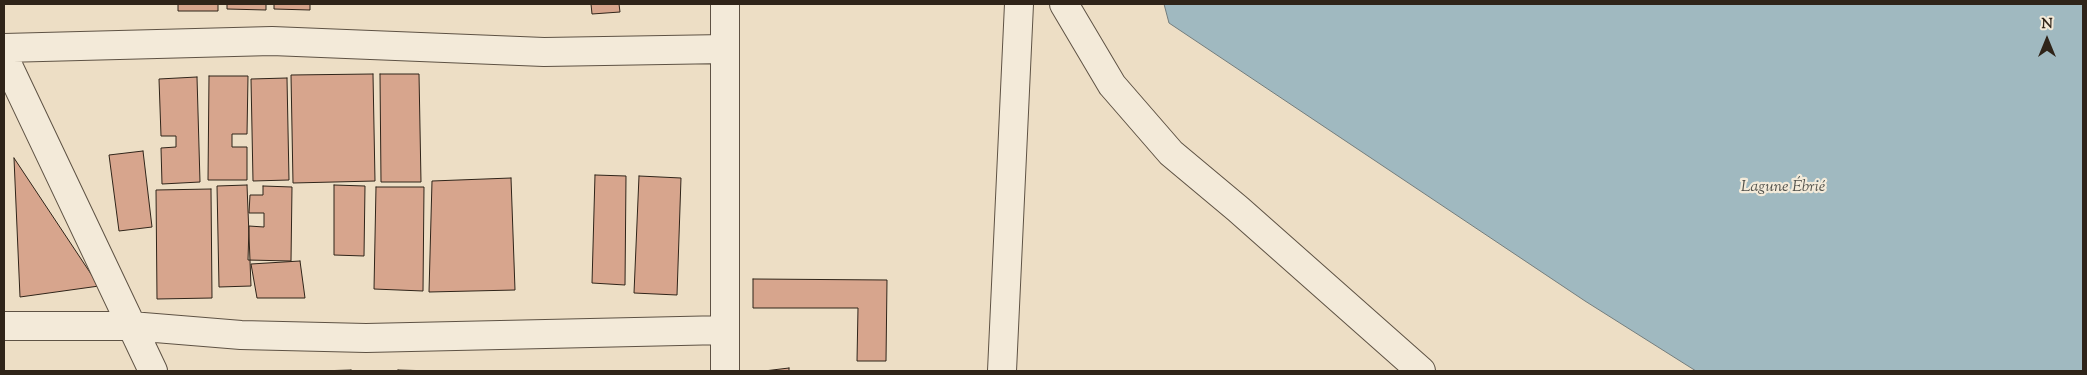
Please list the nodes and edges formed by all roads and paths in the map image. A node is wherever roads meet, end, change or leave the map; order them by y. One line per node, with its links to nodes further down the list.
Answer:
1 (725, 4): 5 (street)
2 (1019, 4): 12 (street)
3 (1064, 4): 13 (street)
4 (4, 48): 5 (street)
5 (725, 49): 9 (street)
6 (4, 57): 8 (street)
7 (4, 326): 8 (street)
8 (131, 326): 9 (street); 10 (street)
9 (725, 330): 11 (street)
10 (153, 371)
11 (725, 371)
12 (1002, 371)
13 (1421, 371)

